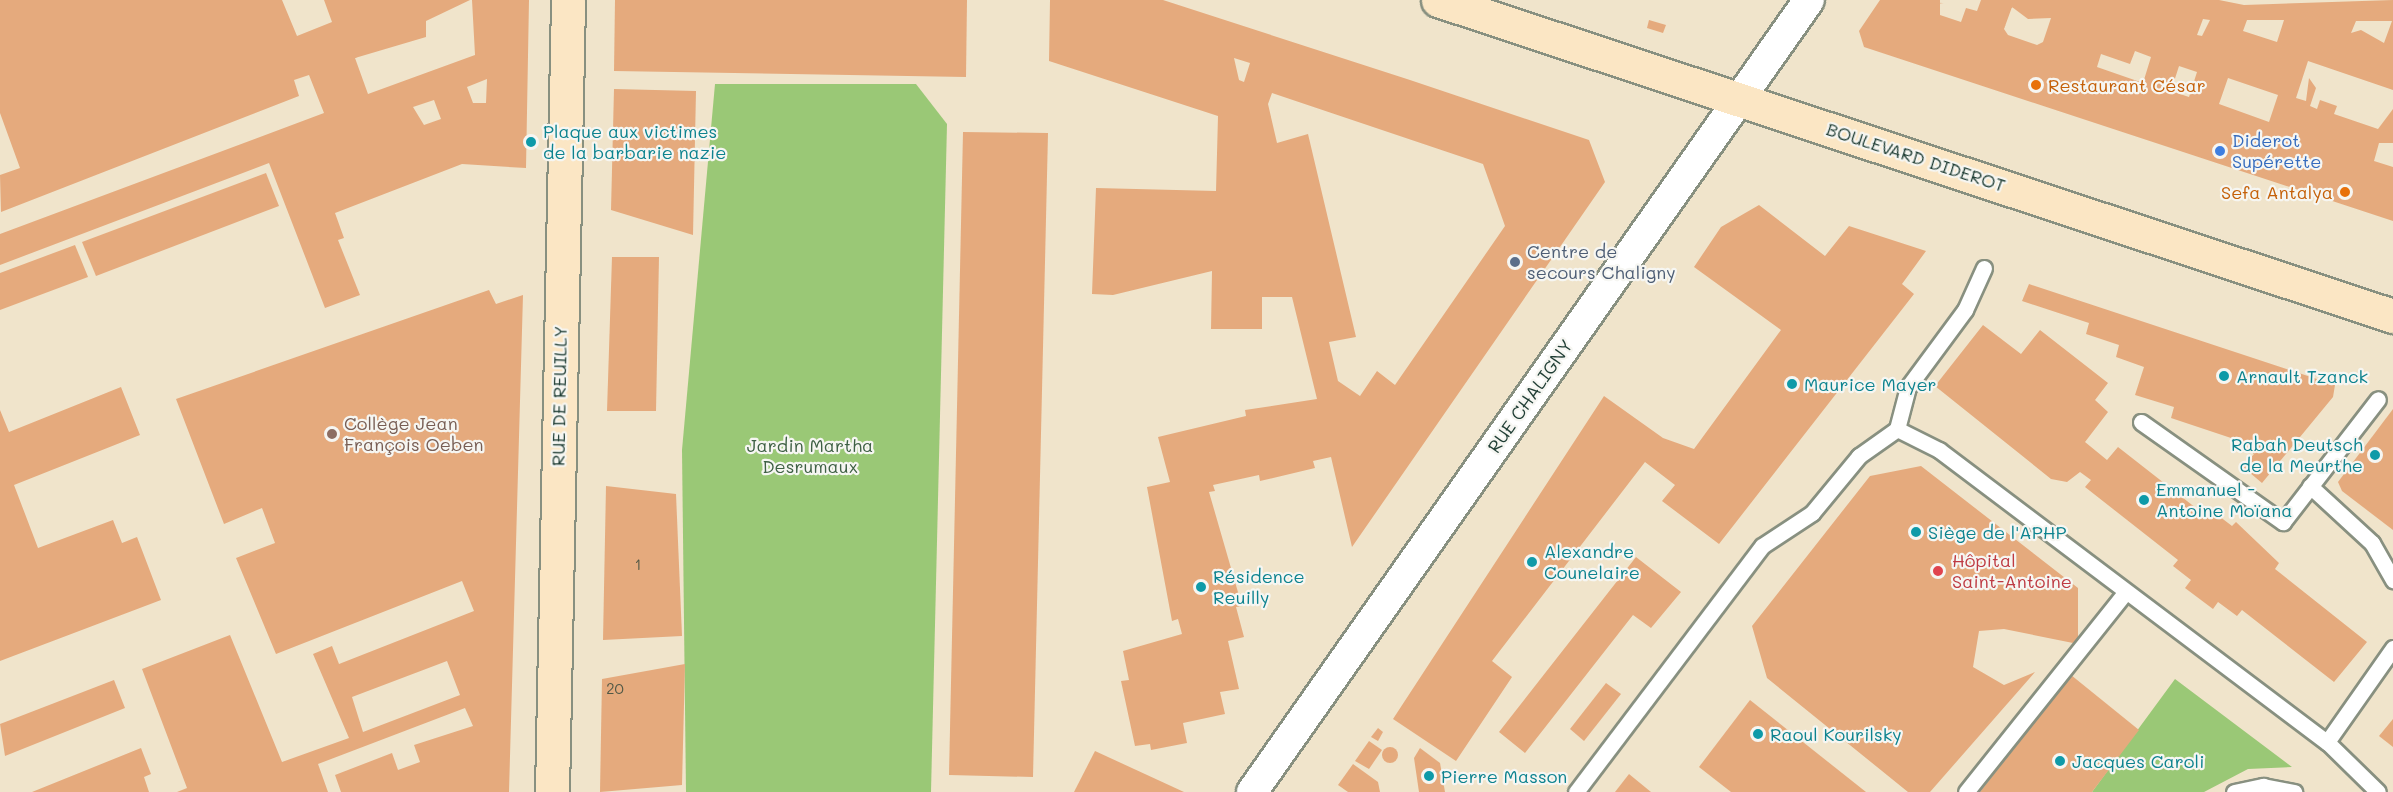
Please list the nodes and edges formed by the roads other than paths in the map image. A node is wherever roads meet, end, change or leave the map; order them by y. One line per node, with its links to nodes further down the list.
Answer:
1 (568, 0): 16 (main road, RUE DE REUILLY)
2 (1437, 0): 4 (main road, BOULEVARD DIDEROT)
3 (1809, 0): 4 (street, RUE CHALIGNY)
4 (1739, 99): 6 (main road, BOULEVARD DIDEROT); 17 (street, RUE CHALIGNY)
5 (1983, 268): 9 (lane)
6 (2393, 316)
7 (2378, 399): 10 (lane)
8 (2141, 422): 10 (lane)
9 (1897, 429): 12 (lane); 18 (lane)
10 (2310, 486): 11 (lane)
11 (2393, 580)
12 (2124, 594): 14 (lane); 19 (lane)
13 (2393, 648): 14 (lane)
14 (2327, 742): 15 (lane)
15 (2371, 791)
16 (552, 792)
17 (1252, 792)
18 (1576, 792)
19 (1966, 792)
20 (2234, 792): 21 (lane)
21 (2294, 792)

